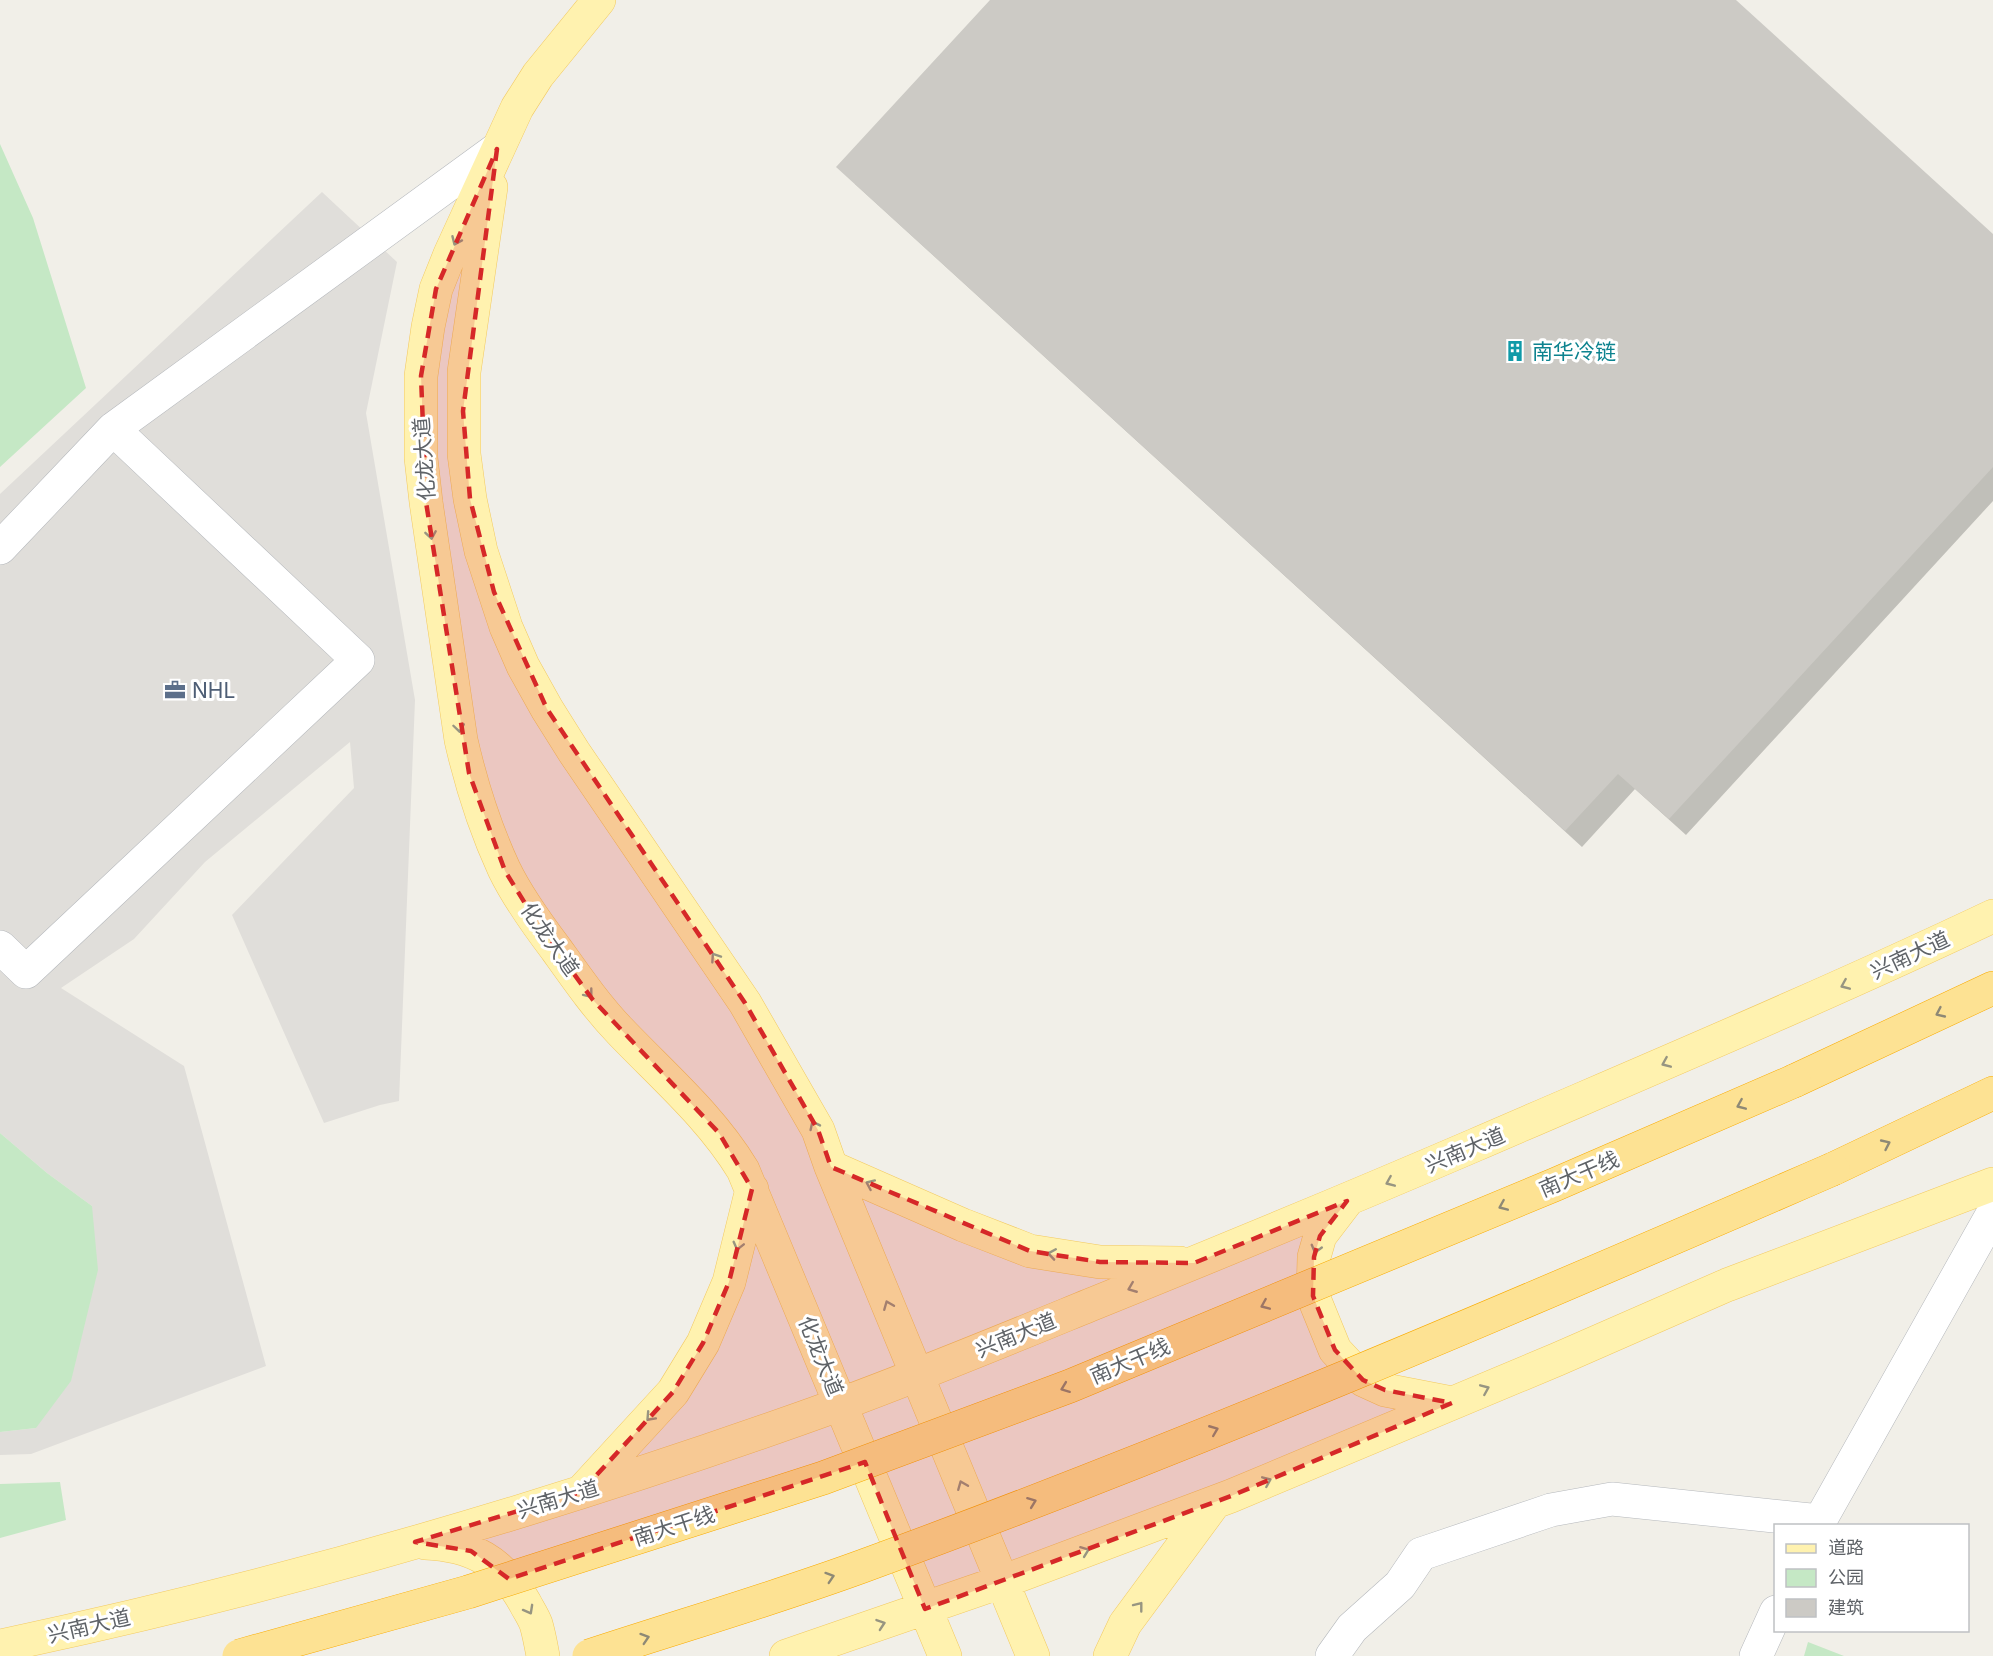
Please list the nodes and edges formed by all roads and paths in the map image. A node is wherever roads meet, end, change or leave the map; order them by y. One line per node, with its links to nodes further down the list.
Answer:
1 (599, 0): 2 (main road, 化龙大道)
2 (497, 149): 3 (street); 9 (main road, 化龙大道, one-way to 2); 11 (main road, 化龙大道, one-way to 11)
3 (113, 429): 4 (street); 6 (street)
4 (0, 548)
5 (1993, 916): 12 (main road, 兴南大道, one-way to 12)
6 (0, 948)
7 (1993, 988): 26 (highway, 南大干线, one-way to 26, bridge)
8 (1993, 1093): 28 (highway, one-way to 8, bridge)
9 (831, 1167): 14 (main road, one-way to 9); 15 (main road, 化龙大道, one-way to 9)
10 (1993, 1184): 16 (main road, one-way to 10)
11 (752, 1190): 17 (main road, 化龙大道); 18 (main road, one-way to 18)
12 (1347, 1200): 14 (main road, 兴南大道); 16 (main road, one-way to 16)
13 (1993, 1213): 20 (street)
14 (1194, 1263): 15 (main road, 兴南大道, one-way to 15)
15 (917, 1375): 17 (main road, 兴南大道); 22 (main road, 化龙大道, one-way to 15)
16 (1452, 1403): 19 (main road, one-way to 16)
17 (841, 1404): 18 (main road, 兴南大道); 23 (main road, 化龙大道)
18 (581, 1492): 21 (main road, 兴南大道)
19 (1215, 1502): 22 (main road, one-way to 19); 32 (main road, one-way to 19)
20 (1818, 1523): 33 (street)
21 (415, 1542): 25 (main road, 兴南大道); 27 (main road, one-way to 27)
22 (1002, 1581): 23 (main road); 31 (main road, 化龙大道)
23 (925, 1609): 29 (main road, one-way to 23); 30 (main road, 化龙大道)
24 (1774, 1616): 34 (street)
25 (0, 1646)
26 (239, 1656)
27 (543, 1656)
28 (589, 1656)
29 (786, 1656)
30 (945, 1656)
31 (1033, 1656)
32 (1110, 1656)
33 (1332, 1656)
34 (1756, 1656)

